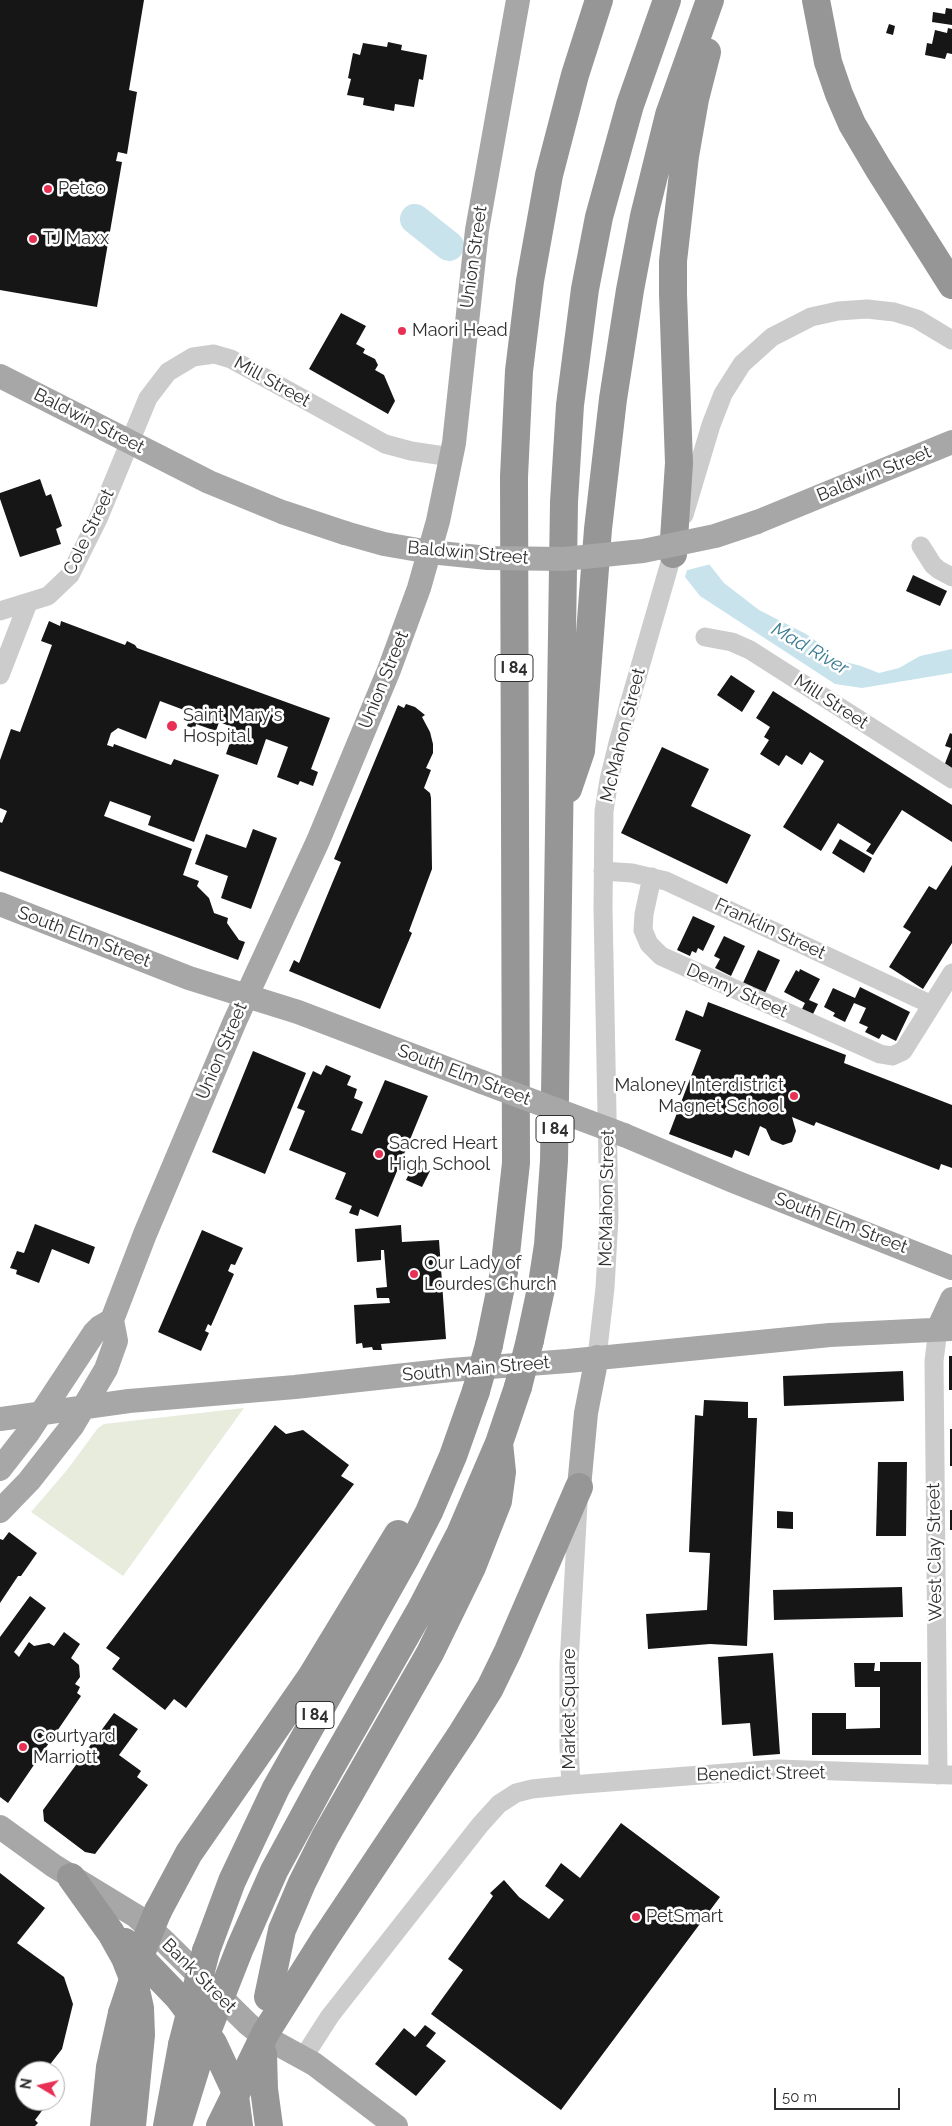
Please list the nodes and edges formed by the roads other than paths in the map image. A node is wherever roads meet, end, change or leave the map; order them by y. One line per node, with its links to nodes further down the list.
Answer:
1 (518, 0): 12 (main road, Union Street)
2 (667, 0): 21 (highway, I 84)
3 (710, 0): 21 (highway)
4 (724, 0): 14 (highway)
5 (816, 0): 7 (highway)
6 (595, 6): 39 (highway, I 84, bridge)
7 (952, 285)
8 (952, 340): 14 (street, McMahon Street)
9 (0, 376): 11 (main road, Baldwin Street)
10 (952, 442): 11 (main road, Baldwin Street, bridge)
11 (130, 443): 12 (street, Mill Street); 16 (street, Cole Street)
12 (452, 456): 26 (main road, Union Street)
13 (921, 546): 15 (street)
14 (672, 554): 22 (street, McMahon Street)
15 (952, 576)
16 (28, 603): 17 (street, Cole Street); 19 (street)
17 (0, 611)
18 (705, 637): 20 (street, Mill Street)
19 (0, 675)
20 (952, 779)
21 (559, 814): 36 (highway, I 84, bridge)
22 (602, 871): 23 (street, Franklin Street); 32 (street, McMahon Street)
23 (652, 877): 27 (street, Franklin Street); 27 (street, Denny Street)
24 (0, 904): 26 (main road, South Elm Street)
25 (952, 973): 27 (street)
26 (246, 996): 28 (main road, South Elm Street, bridge); 30 (main road, Union Street)
27 (932, 1005)
28 (952, 1268)
29 (952, 1299): 31 (main road)
30 (112, 1320): 33 (main road, Union Street); 34 (main road)
31 (945, 1329): 32 (main road, South Main Street); 41 (street, West Clay Street)
32 (597, 1357): 33 (main road, South Main Street); 38 (main road, Market Square)
33 (85, 1407): 34 (main road, South Main Street); 40 (main road, Union Street)
34 (40, 1414): 35 (main road, South Main Street); 37 (main road)
35 (0, 1419)
36 (499, 1443): 50 (highway, I 84, bridge); 53 (highway, bridge)
37 (0, 1469)
38 (579, 1487): 42 (street, Market Square); 51 (highway, bridge)
39 (440, 1488): 47 (highway, bridge); 49 (highway, I 84, bridge)
40 (0, 1511)
41 (945, 1775): 42 (street, Benedict Street)
42 (571, 1785): 46 (street, Market Square)
43 (0, 1828): 44 (main road, Bank Street)
44 (71, 1877): 45 (highway); 46 (main road, Bank Street)
45 (95, 1910): 48 (highway); 52 (highway)
46 (303, 2058): 54 (main road, Bank Street)
47 (104, 2126)
48 (132, 2126)
49 (167, 2126)
50 (178, 2126)
51 (220, 2126)
52 (239, 2126)
53 (269, 2126)
54 (396, 2126)

